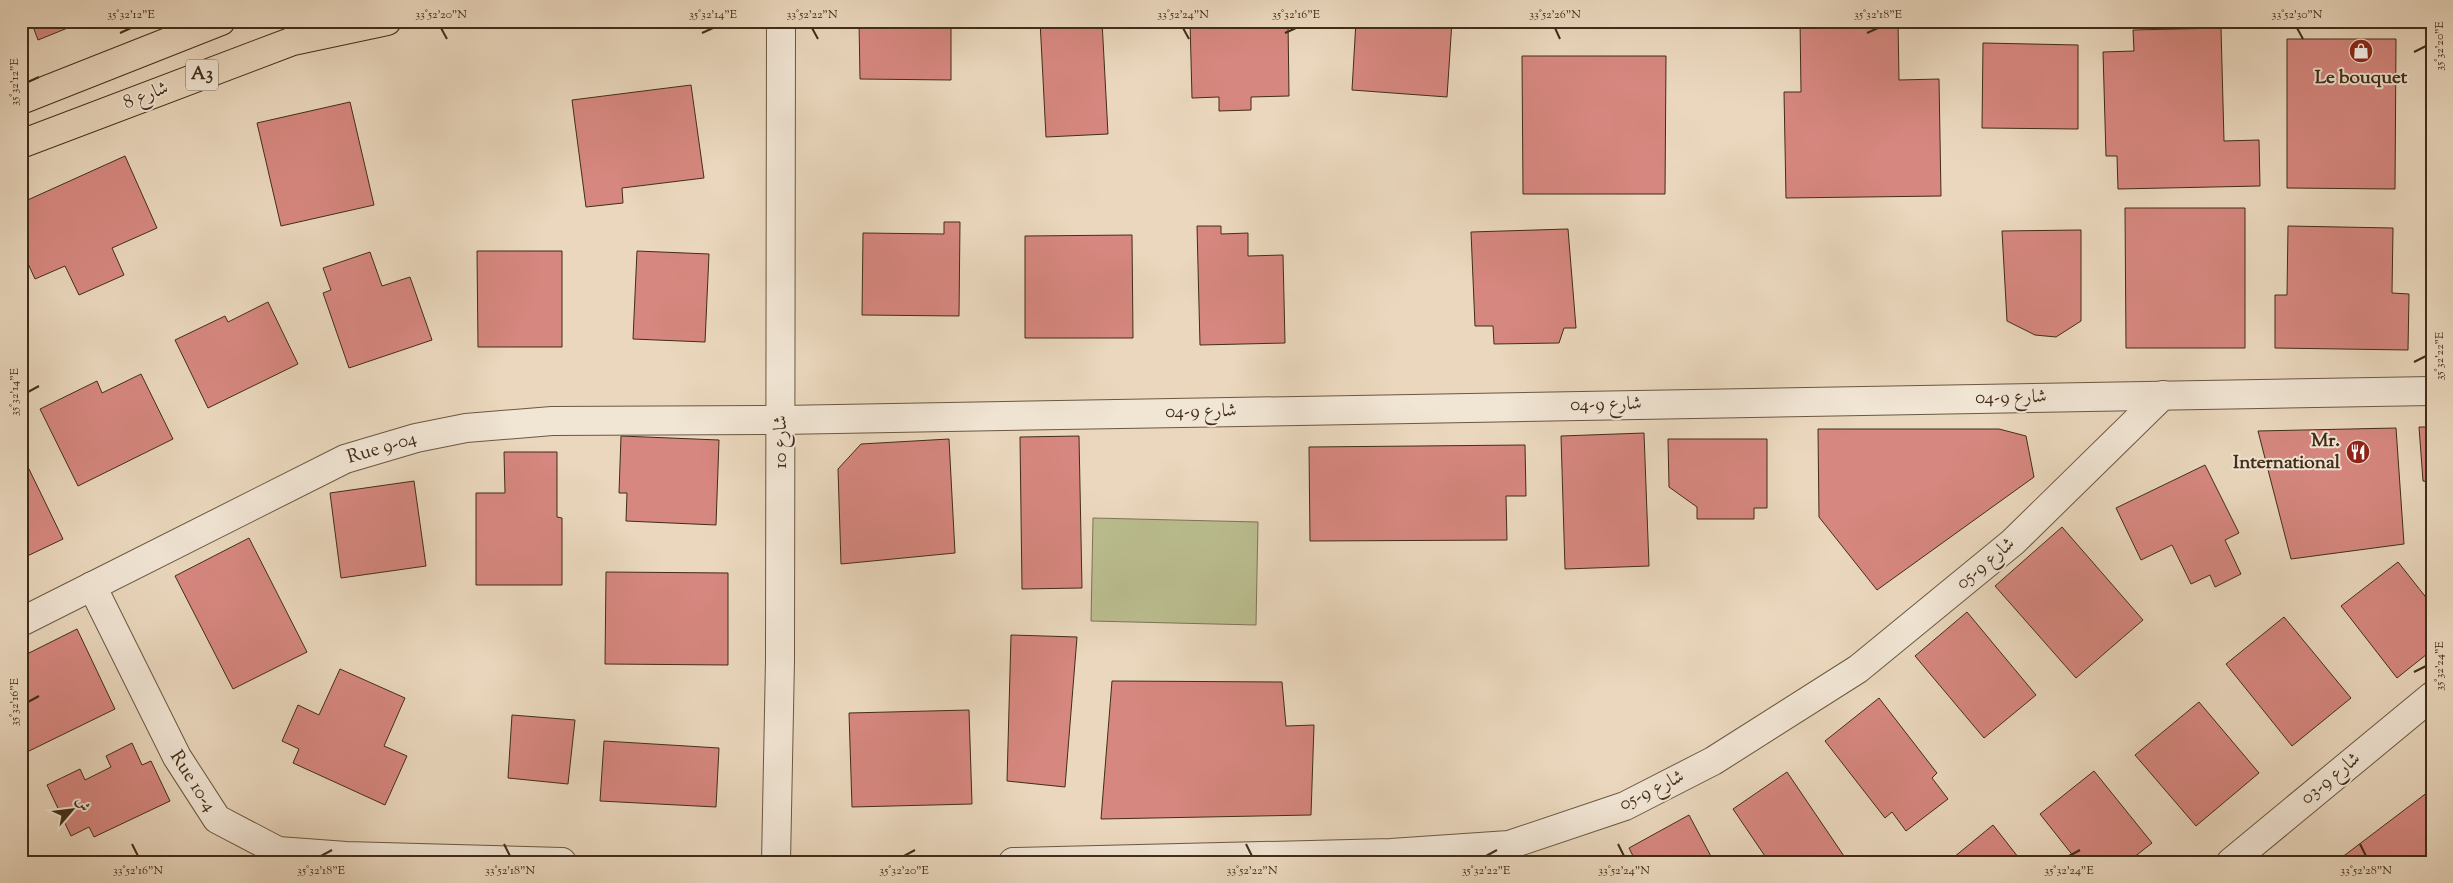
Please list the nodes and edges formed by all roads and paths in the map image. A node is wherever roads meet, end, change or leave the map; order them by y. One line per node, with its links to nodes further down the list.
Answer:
1 (221, 21): 4 (highway, A3)
2 (388, 21): 5 (highway, شارع 8 / A3)
3 (781, 21): 8 (street, شارع 10)
4 (21, 100)
5 (21, 144)
6 (2432, 391): 7 (street, شارع 9-04)
7 (2163, 395): 8 (street, شارع 9-04); 12 (street, شارع 9-05)
8 (781, 420): 9 (street, Rue 9-04); 14 (street, شارع 10)
9 (92, 586): 10 (street, Rue 9-04); 13 (street, Rue 10-4)
10 (21, 622)
11 (2432, 696): 16 (street, شارع 9-03)
12 (1392, 857): 15 (street, شارع 9-05)
13 (562, 862)
14 (776, 862)
15 (1013, 862)
16 (2231, 862)

